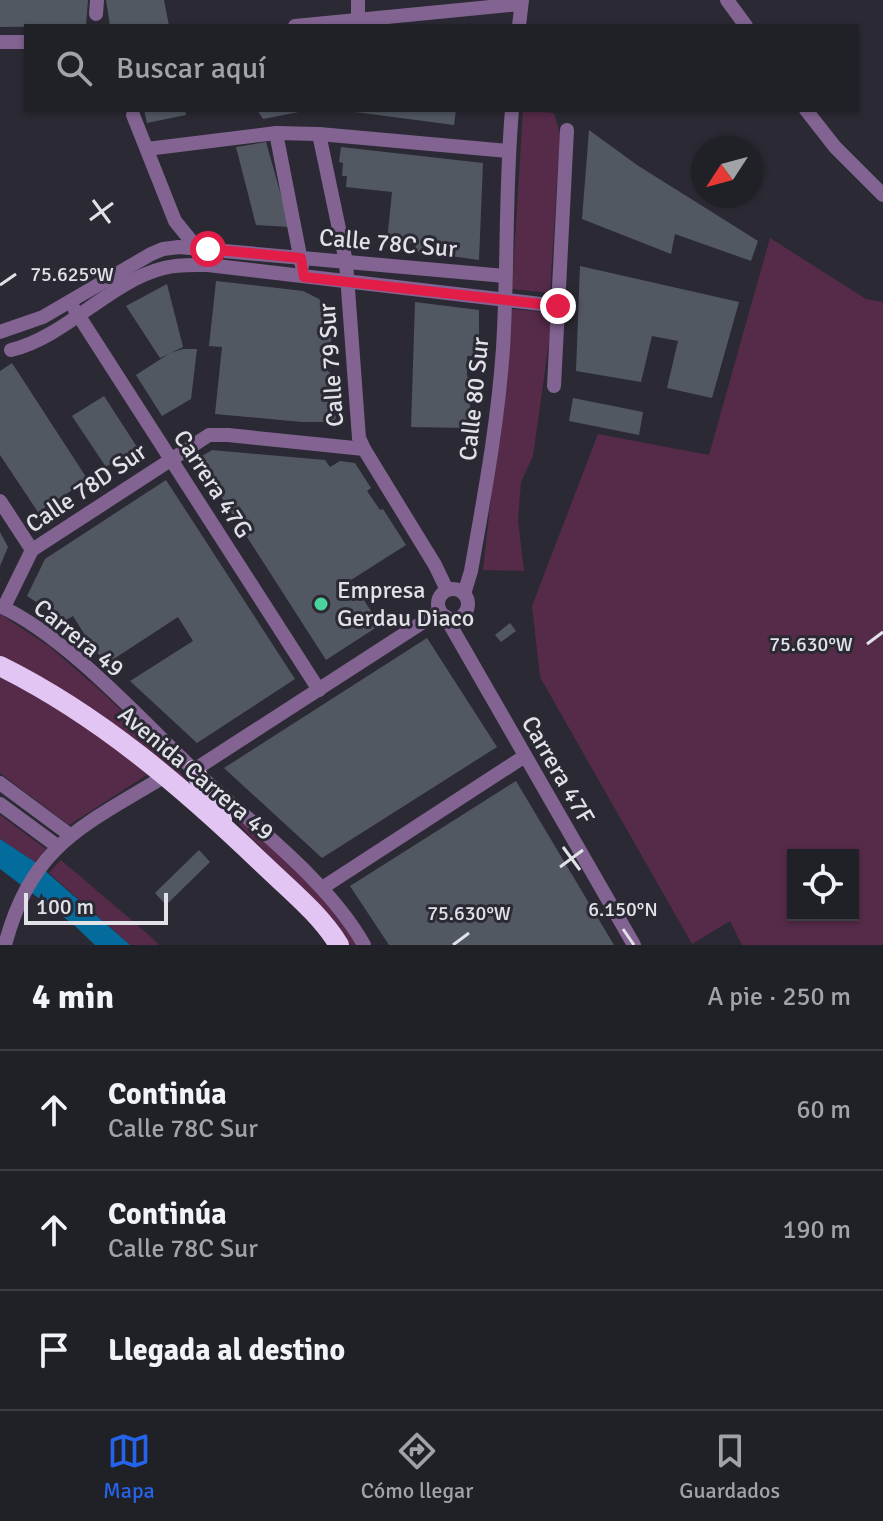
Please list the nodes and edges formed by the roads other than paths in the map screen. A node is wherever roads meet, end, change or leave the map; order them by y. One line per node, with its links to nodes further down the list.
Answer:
1 (358, 0): 4 (street)
2 (727, 0): 7 (street)
3 (522, 2): 4 (street); 6 (street)
4 (358, 19): 5 (street)
5 (313, 24)
6 (519, 24)
7 (745, 24)
8 (0, 42): 9 (street)
9 (24, 42)
10 (512, 112): 17 (street, Calle 80 Sur)
11 (808, 112): 18 (street)
12 (133, 115): 16 (street)
13 (567, 130): 29 (street)
14 (276, 133): 15 (street); 16 (street); 22 (street, Calle 79 Sur)
15 (319, 134): 17 (street); 23 (street, Calle 79 Sur)
16 (147, 149): 19 (street)
17 (508, 151): 24 (street, Calle 80 Sur)
18 (883, 195)
19 (175, 221): 20 (street); 21 (street)
20 (197, 248): 21 (street, Calle 78C Sur); 22 (street, Calle 78C Sur)
21 (163, 249): 28 (street, Calle 78C Sur)
22 (301, 258): 23 (street, Calle 78C Sur); 25 (street, Calle 79 Sur)
23 (346, 262): 24 (street, Calle 78C Sur); 26 (street, Calle 79 Sur)
24 (505, 276): 27 (street, Calle 80 Sur)
25 (311, 277): 26 (street, Calle 78C Sur); 30 (street); 31 (street, Calle 78C Sur)
26 (347, 281): 27 (street, Calle 78C Sur); 30 (street, Calle 79 Sur)
27 (504, 300): 29 (street, Calle 78C Sur); 40 (street, Calle 80 Sur)
28 (70, 302): 31 (street, Carrera 47G); 32 (street, Calle 78C Sur)
29 (558, 306): 34 (street)
30 (349, 312): 35 (street, Calle 79 Sur)
31 (79, 315): 33 (street, Calle 78C Sur); 36 (street, Carrera 47G)
32 (0, 332)
33 (11, 350)
34 (554, 386)
35 (364, 449): 36 (street, Calle 78D Sur); 39 (street)
36 (171, 458): 38 (street, Calle 78D Sur); 44 (street, Carrera 47G)
37 (0, 501): 38 (street)
38 (32, 550): 41 (street, Calle 78D Sur)
39 (447, 590): 40 (street); 42 (street)
40 (464, 594): 42 (street)
41 (2, 606): 46 (street, Carrera 49)
42 (443, 614): 44 (street); 45 (street, Carrera 47F)
43 (0, 666): 47 (highway, Avenida Carrera 49)
44 (319, 690): 46 (street)
45 (525, 756): 55 (street); 59 (street, Carrera 47F)
46 (194, 770): 52 (highway); 55 (street, Carrera 49)
47 (165, 776): 52 (highway, Avenida Carrera 49); 53 (street)
48 (0, 783): 50 (street)
49 (0, 804): 51 (street)
50 (40, 813): 51 (street); 53 (street)
51 (30, 825): 54 (street)
52 (230, 833): 57 (highway, Avenida Carrera 49)
53 (70, 835): 54 (street)
54 (57, 846): 56 (street)
55 (322, 888): 58 (street, Carrera 49)
56 (5, 945)
57 (339, 945)
58 (364, 945)
59 (634, 945)

